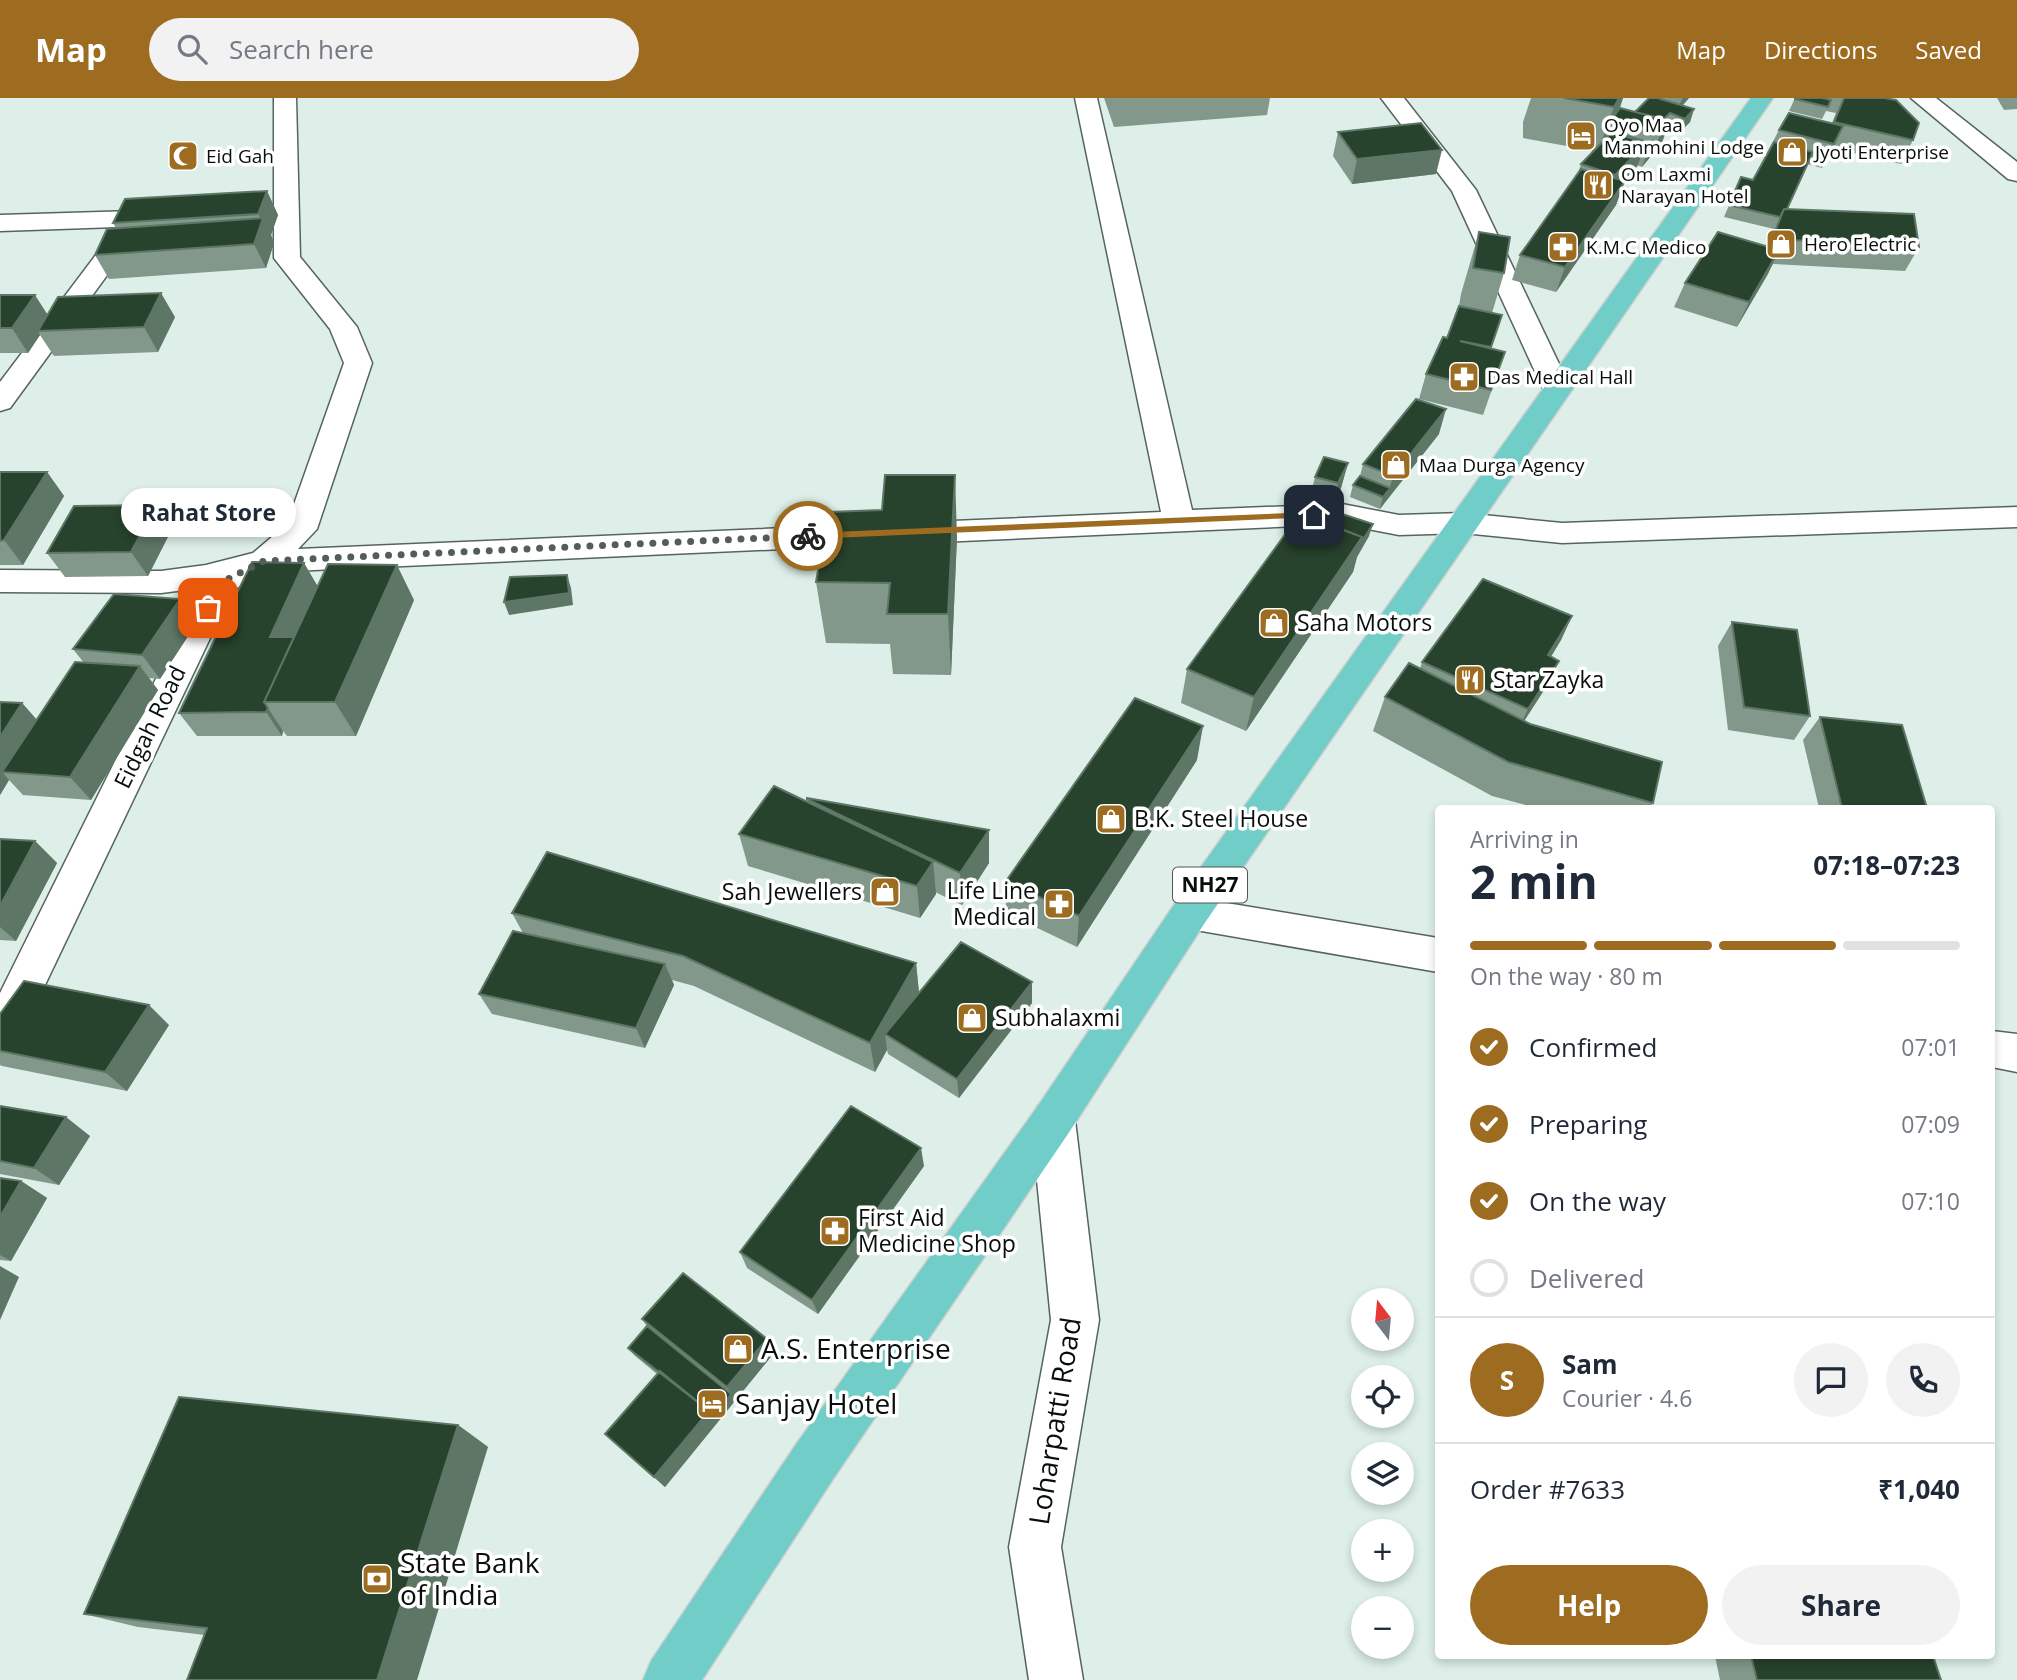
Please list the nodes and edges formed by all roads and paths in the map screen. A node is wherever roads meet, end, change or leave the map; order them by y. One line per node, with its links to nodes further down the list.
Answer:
1 (285, 98): 15 (street, Eidgah Road)
2 (1086, 98): 13 (street)
3 (1392, 98): 10 (street)
4 (1762, 98): 10 (main road, NH27)
5 (1922, 98): 6 (street)
6 (2017, 174)
7 (191, 216): 8 (street)
8 (135, 219): 9 (street); 11 (street)
9 (0, 223)
10 (1557, 389): 14 (main road, NH27)
11 (0, 402)
12 (2017, 517): 14 (street)
13 (1178, 519): 14 (street); 15 (street)
14 (1463, 523): 17 (main road, NH27)
15 (264, 561): 16 (street); 19 (street, Eidgah Road)
16 (0, 581)
17 (1190, 913): 18 (street); 22 (main road, NH27)
18 (1435, 955)
19 (0, 1035)
20 (1995, 1049): 21 (street)
21 (2017, 1053)
22 (1054, 1120): 23 (main road, NH27); 24 (street, Loharpatti Road)
23 (670, 1680)
24 (1056, 1680)

